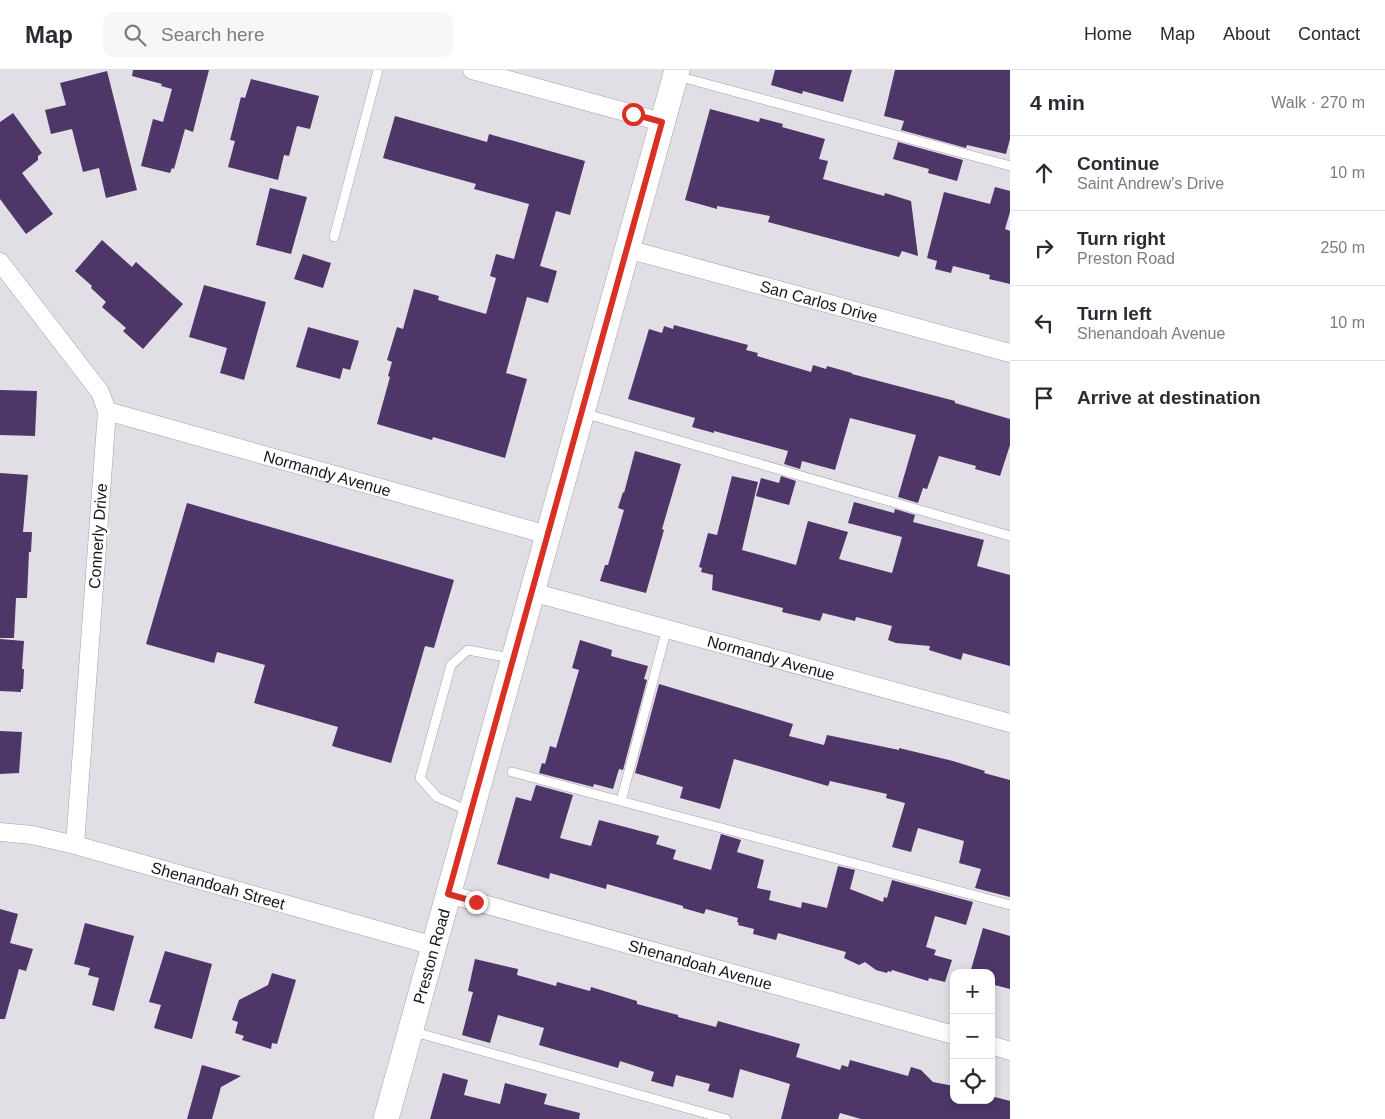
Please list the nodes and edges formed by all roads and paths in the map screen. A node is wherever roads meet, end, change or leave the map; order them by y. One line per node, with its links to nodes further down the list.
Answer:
1 (378, 70): 6 (lane)
2 (472, 70): 4 (street)
3 (676, 73): 4 (main road, Preston Road); 5 (lane)
4 (662, 122): 7 (main road, Preston Road)
5 (1010, 166)
6 (334, 237)
7 (627, 249): 9 (street, San Carlos Drive); 11 (main road, Preston Road)
8 (0, 262): 10 (street, Connerly Drive)
9 (1010, 353)
10 (107, 411): 12 (street, Normandy Avenue); 22 (street, Connerly Drive)
11 (582, 412): 12 (main road, Preston Road); 13 (lane)
12 (548, 536): 14 (main road, Preston Road)
13 (1010, 536)
14 (532, 592): 15 (street, Normandy Avenue); 16 (main road, Preston Road)
15 (667, 628): 17 (street, Normandy Avenue); 19 (lane)
16 (514, 658): 20 (main road, Preston Road); 20 (lane)
17 (1010, 723)
18 (512, 772): 19 (lane)
19 (621, 801): 24 (lane)
20 (471, 812): 23 (main road, Preston Road)
21 (0, 832): 22 (street, Shenandoah Street)
22 (75, 845): 25 (street, Shenandoah Street)
23 (448, 894): 25 (main road, Preston Road); 27 (street, Shenandoah Avenue)
24 (1010, 905)
25 (434, 946): 26 (main road, Preston Road)
26 (410, 1031): 30 (main road, Preston Road); 31 (lane)
27 (950, 1034)
28 (995, 1046): 29 (street)
29 (1010, 1051)
30 (386, 1119)
31 (726, 1119)

